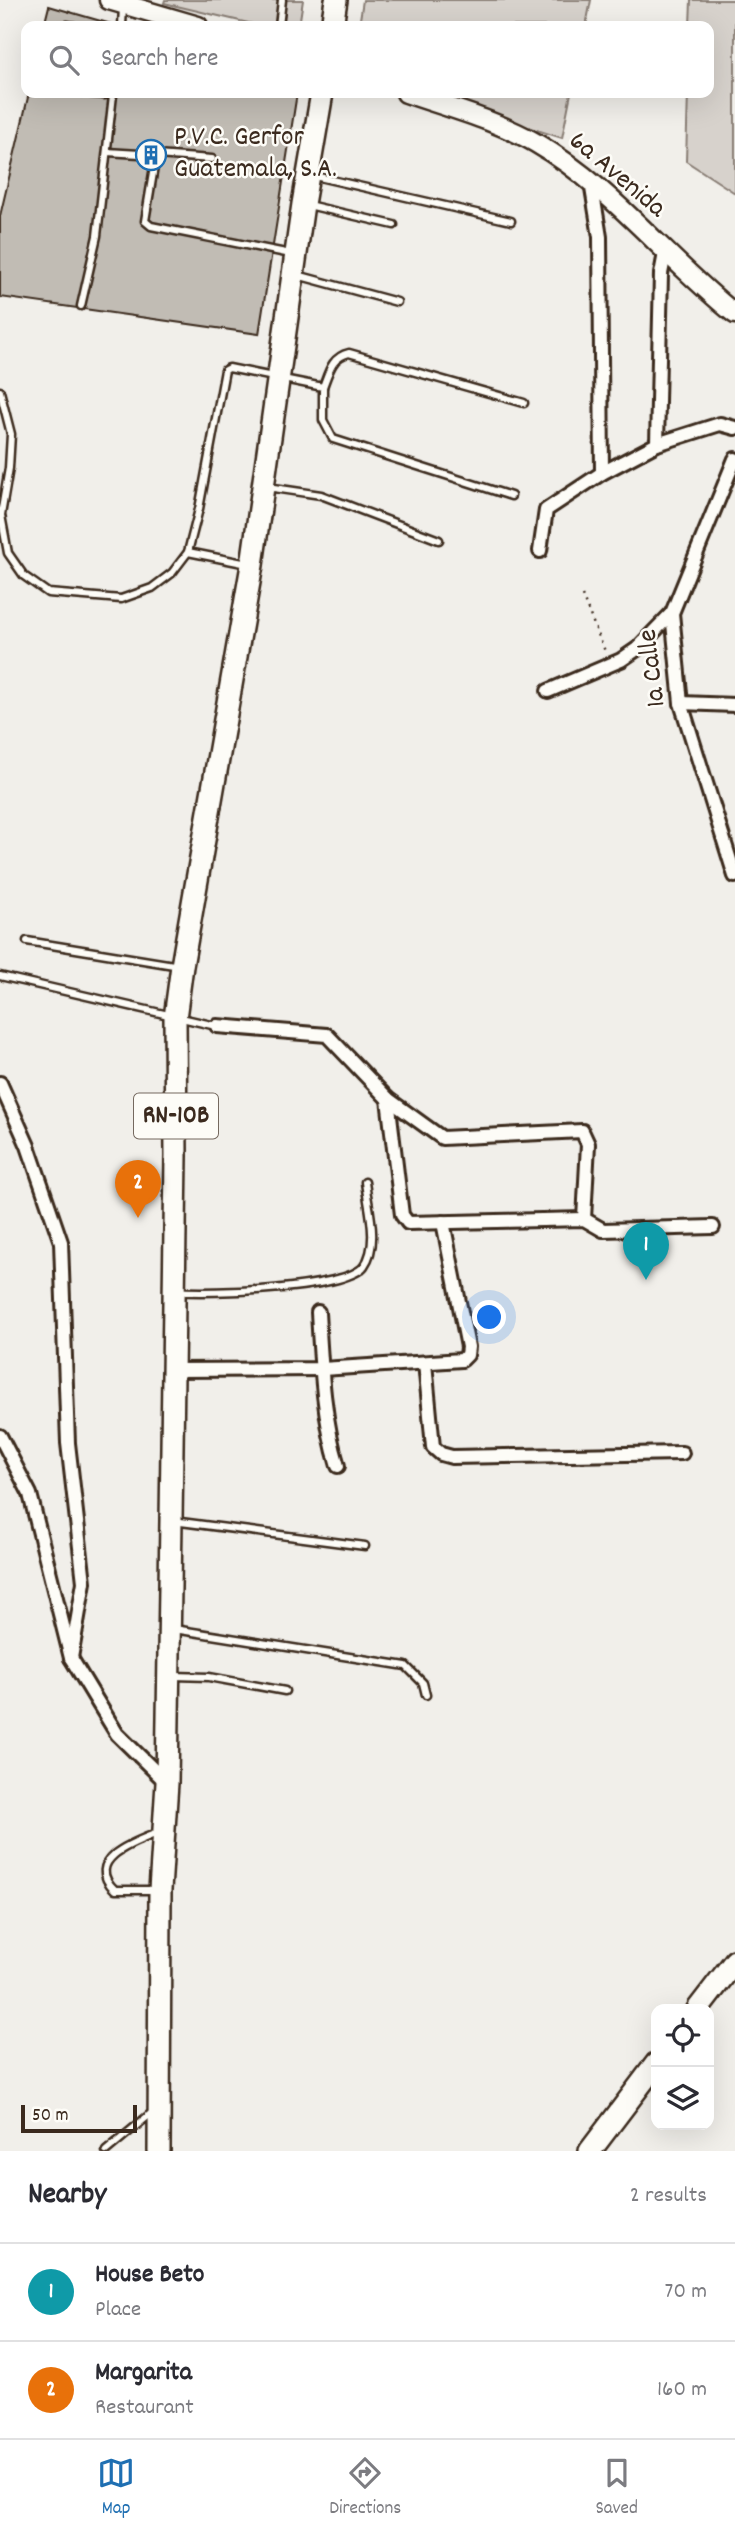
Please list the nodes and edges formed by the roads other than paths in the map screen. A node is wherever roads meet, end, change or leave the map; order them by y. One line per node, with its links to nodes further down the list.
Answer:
1 (282, 0): 6 (lane)
2 (336, 0): 7 (main road)
3 (119, 1): 4 (lane); 5 (street)
4 (121, 21)
5 (182, 21)
6 (280, 21)
7 (333, 21)
8 (113, 98): 11 (lane)
9 (321, 98): 14 (main road, RN-10B)
10 (420, 98): 15 (street, 6a Avenida)
11 (107, 152): 12 (lane); 22 (lane)
12 (156, 155): 13 (lane); 20 (lane)
13 (212, 159)
14 (309, 174): 16 (main road, RN-10B); 17 (lane)
15 (591, 182): 19 (street, 6a Avenida); 31 (street)
16 (303, 204): 18 (lane); 20 (main road, RN-10B)
17 (512, 221)
18 (394, 225)
19 (665, 253): 23 (street, 6a Avenida); 29 (street)
20 (294, 265): 21 (lane); 24 (main road, RN-10B)
21 (397, 302)
22 (81, 306)
23 (735, 314)
24 (278, 379): 25 (lane); 32 (main road, RN-10B); 36 (lane)
25 (323, 387): 27 (lane); 33 (lane)
26 (0, 391): 36 (lane)
27 (524, 403)
28 (735, 428): 29 (street)
29 (657, 444): 31 (street)
30 (735, 459): 38 (street, 1a Calle)
31 (602, 473): 35 (street)
32 (263, 486): 34 (lane); 37 (main road, RN-10B)
33 (511, 496)
34 (439, 540)
35 (540, 551)
36 (188, 552): 37 (lane)
37 (252, 565): 44 (main road, RN-10B)
38 (672, 613): 39 (street); 40 (street, 1a Calle)
39 (548, 691)
40 (681, 704): 41 (street); 42 (street, 1a Calle)
41 (735, 705)
42 (735, 876)
43 (27, 941): 44 (lane)
44 (182, 966): 46 (main road, RN-10B)
45 (0, 976): 46 (lane)
46 (175, 1018): 47 (lane); 54 (main road, RN-10B)
47 (217, 1026): 49 (street)
48 (0, 1083): 65 (street)
49 (388, 1099): 51 (street); 52 (street)
50 (365, 1182): 54 (lane)
51 (584, 1219): 52 (street); 53 (street)
52 (443, 1222): 56 (street)
53 (713, 1227)
54 (174, 1291): 58 (main road, RN-10B)
55 (318, 1312): 57 (street)
56 (425, 1363): 57 (street); 60 (street)
57 (322, 1369): 58 (street); 61 (street)
58 (173, 1370): 62 (main road, RN-10B)
59 (0, 1436): 65 (street)
60 (682, 1453)
61 (338, 1466)
62 (171, 1521): 63 (lane); 64 (main road, RN-10B)
63 (365, 1546)
64 (169, 1628): 66 (main road, RN-10B); 68 (lane)
65 (71, 1658): 69 (street)
66 (168, 1676): 67 (lane); 69 (main road, RN-10B)
67 (285, 1691)
68 (426, 1695)
69 (166, 1783): 70 (main road, RN-10B)
70 (164, 1830): 71 (main road, RN-10B); 71 (lane)
71 (160, 1891): 75 (main road, RN-10B)
72 (735, 1961): 73 (main road)
73 (702, 2004)
74 (654, 2067): 78 (main road)
75 (158, 2107): 76 (lane); 77 (main road, RN-10B)
76 (106, 2151)
77 (159, 2151)
78 (590, 2151)

